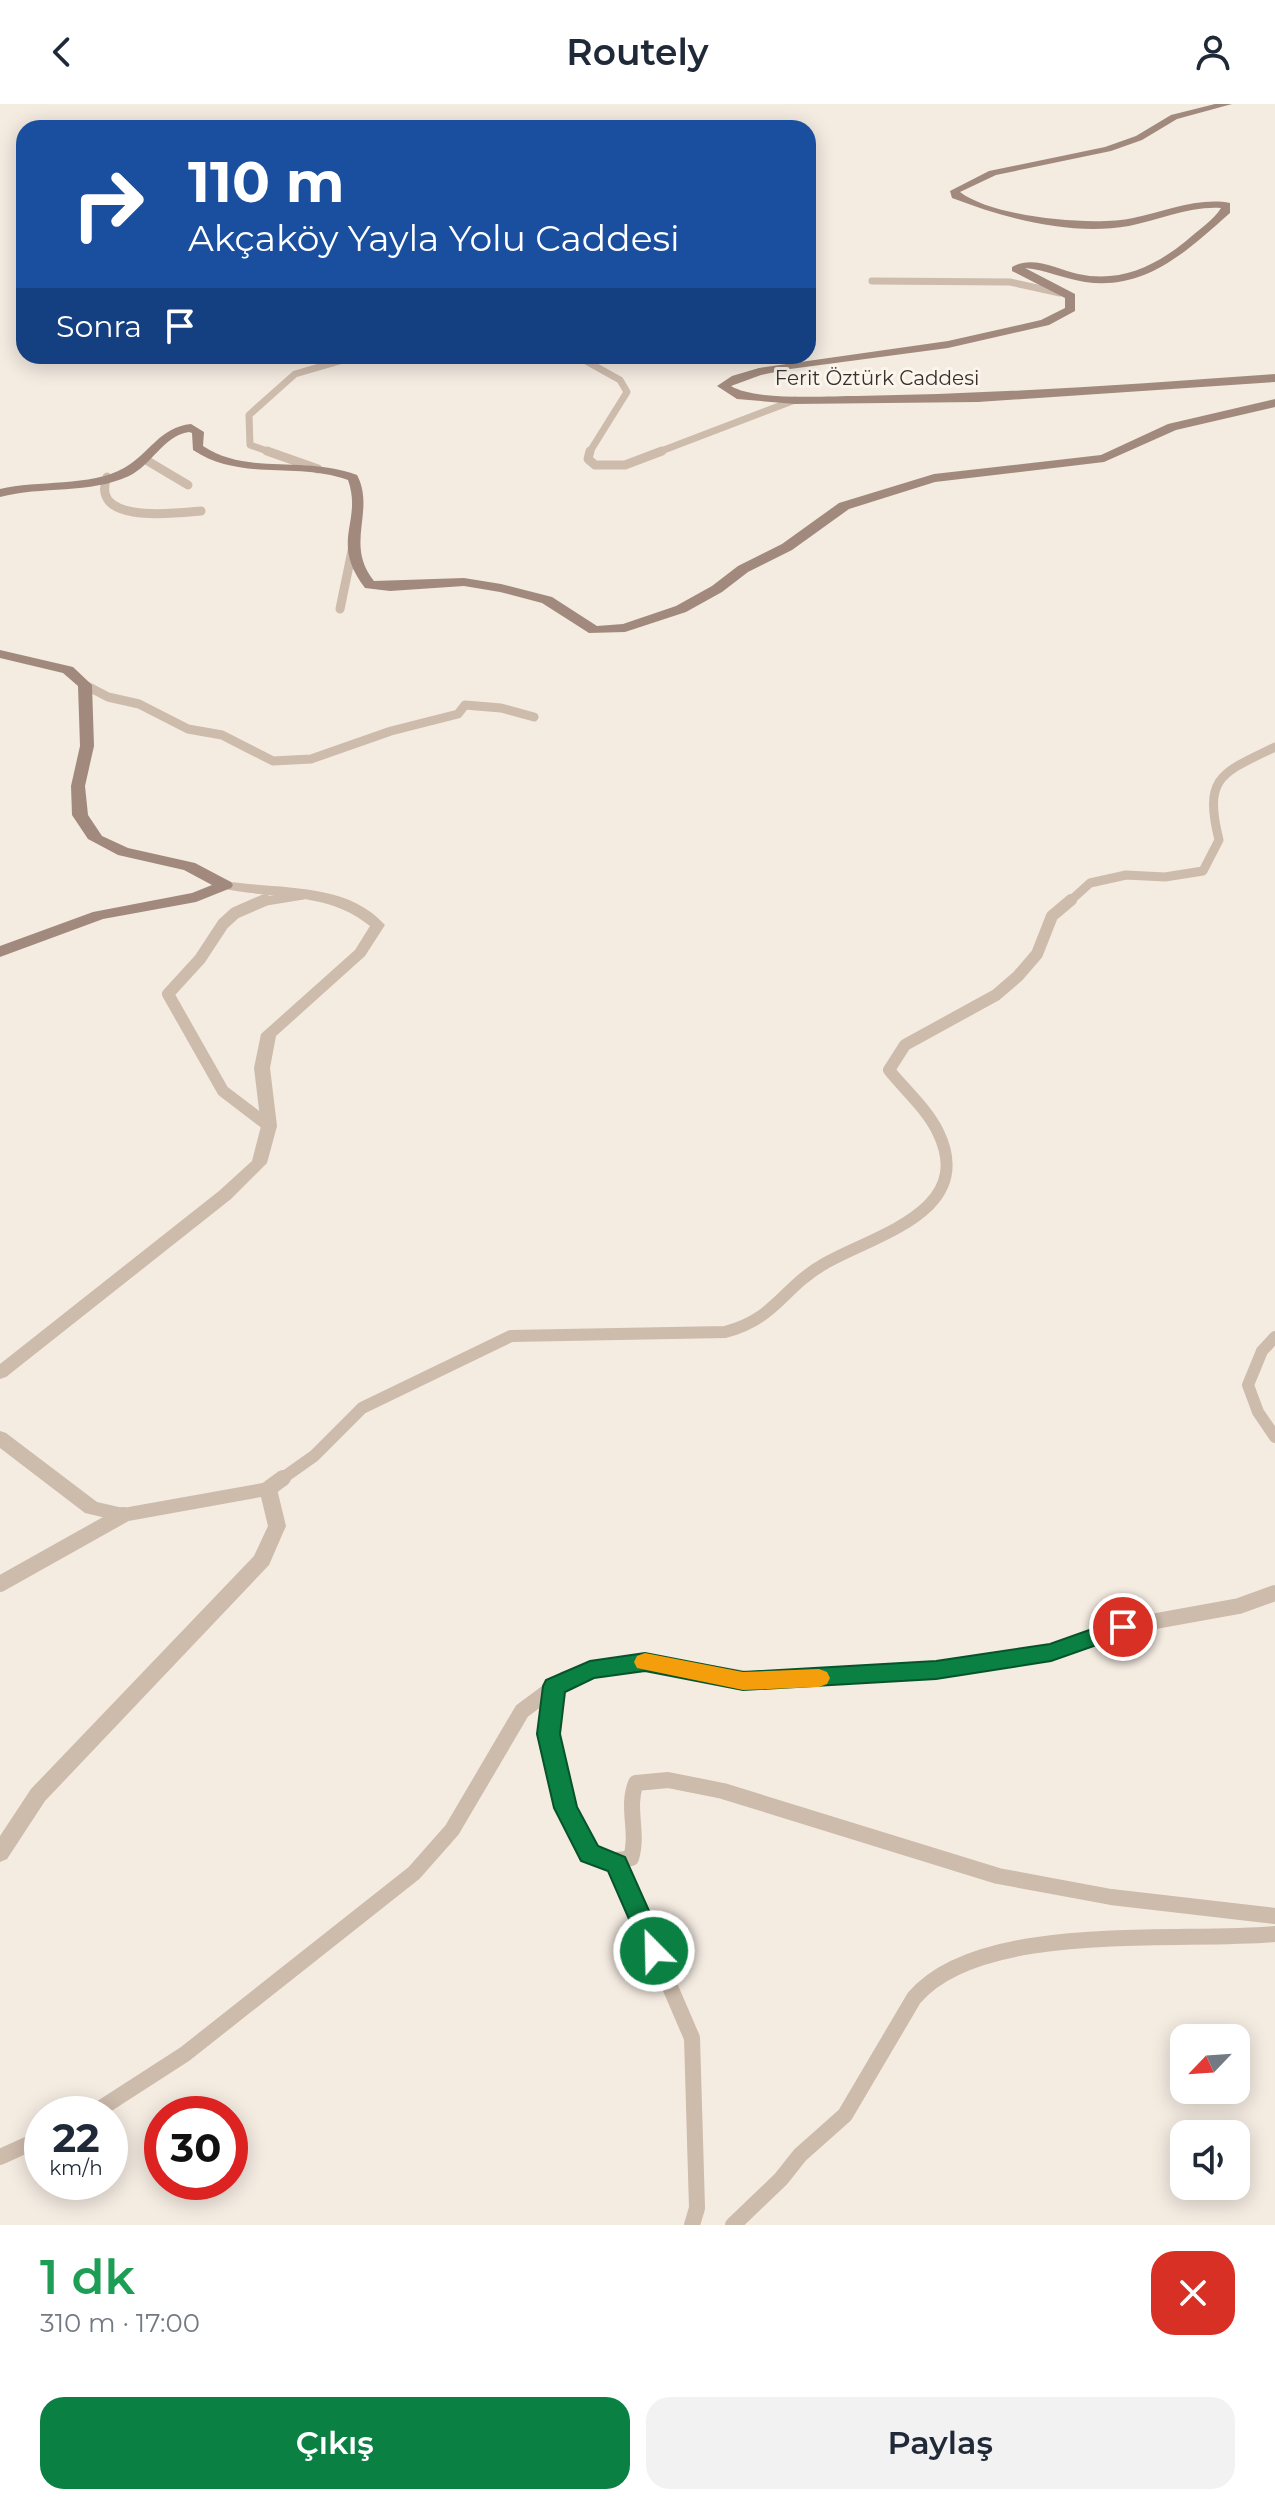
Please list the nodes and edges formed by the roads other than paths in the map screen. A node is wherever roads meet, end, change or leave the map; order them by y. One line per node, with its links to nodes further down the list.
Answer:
1 (1227, 104): 3 (main road)
2 (872, 281): 3 (street)
3 (1071, 296): 7 (main road, Ferit Öztürk Caddesi)
4 (329, 364): 12 (street)
5 (591, 364): 9 (street)
6 (814, 364): 9 (main road, Ferit Öztürk Caddesi)
7 (816, 364)
8 (1275, 378): 9 (main road, Ferit Öztürk Caddesi)
9 (795, 400)
10 (1275, 403): 17 (main road)
11 (146, 460): 12 (main road); 13 (main road); 14 (street)
12 (318, 469): 17 (main road)
13 (107, 477): 15 (main road); 16 (street)
14 (188, 485)
15 (0, 493)
16 (201, 511)
17 (352, 551): 18 (street)
18 (340, 609)
19 (0, 654): 20 (main road)
20 (85, 685): 21 (street); 23 (main road)
21 (534, 717)
22 (1275, 747): 31 (street)
23 (225, 885): 24 (street); 25 (main road)
24 (306, 894): 26 (street); 26 (street)
25 (0, 952)
26 (269, 1126): 28 (street)
27 (1275, 1337): 29 (street)
28 (0, 1373)
29 (1275, 1437)
30 (0, 1438): 32 (street)
31 (268, 1489): 32 (street); 36 (street)
32 (123, 1515): 33 (street)
33 (0, 1584)
34 (1275, 1593): 35 (street)
35 (554, 1686): 37 (street); 40 (street)
36 (0, 1853)
37 (617, 1864): 38 (street); 43 (street)
38 (1275, 1916)
39 (1275, 1934): 44 (street)
40 (120, 2096)
41 (24, 2146): 42 (street)
42 (0, 2157)
43 (692, 2225)
44 (733, 2225)

